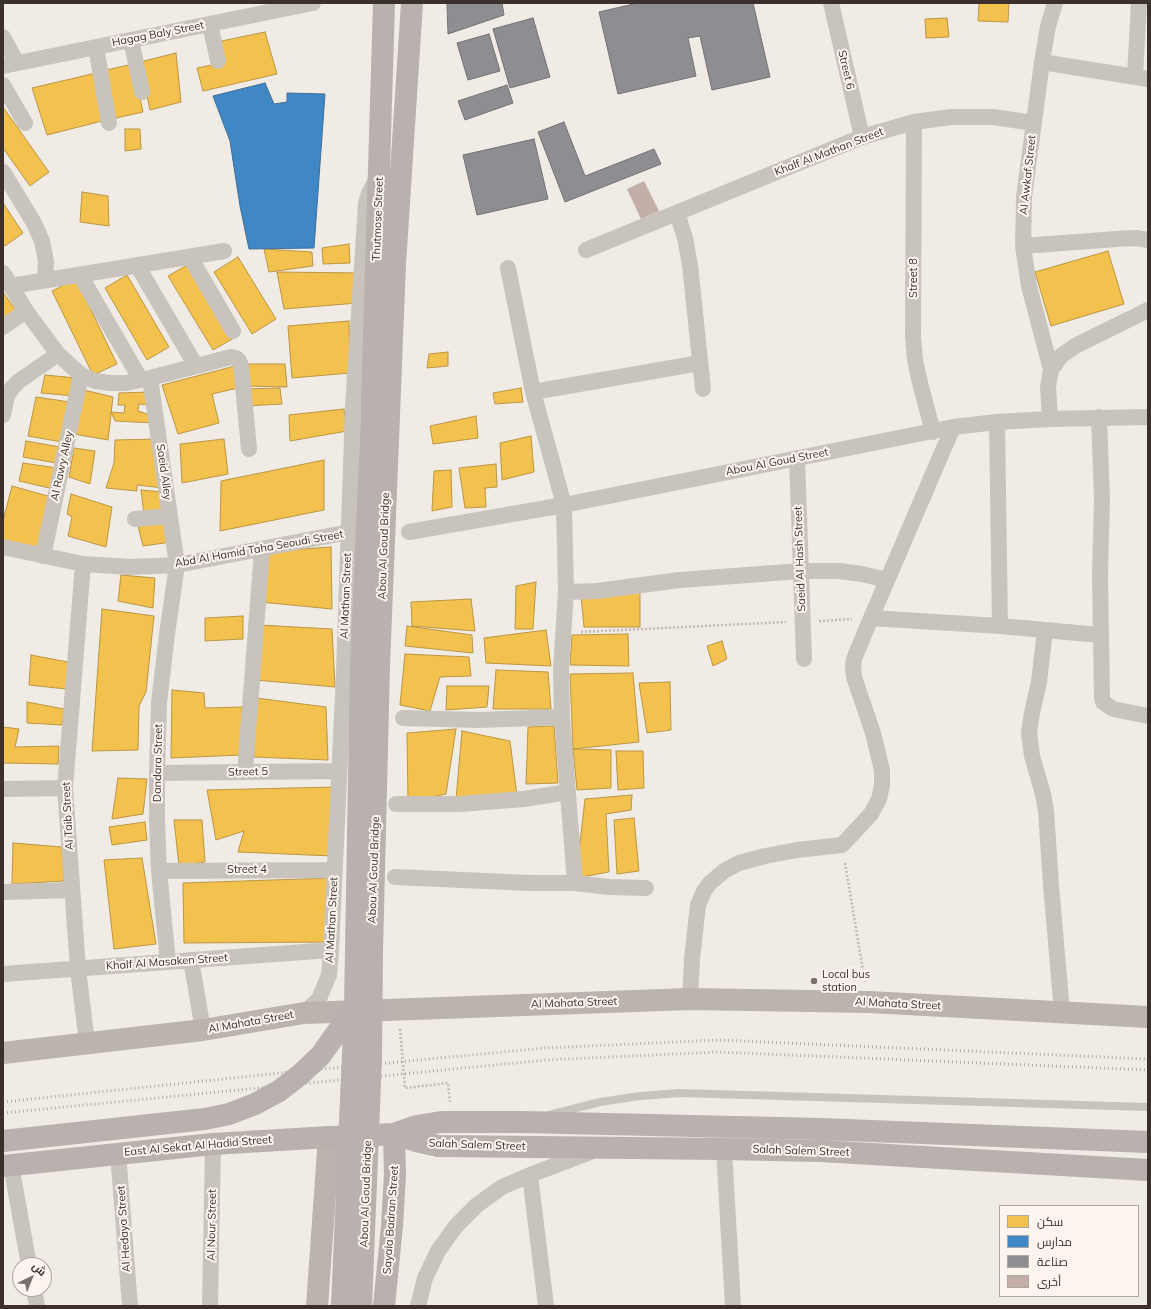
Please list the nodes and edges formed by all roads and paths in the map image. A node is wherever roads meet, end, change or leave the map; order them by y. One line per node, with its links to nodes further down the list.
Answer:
1 (313, 3): 7 (street, Hagag Baly Street)
2 (384, 3): 23 (main road, Thutmose Street)
3 (412, 3): 55 (main road, Thutmose Street)
4 (832, 3): 21 (street, Street 6)
5 (1055, 3): 12 (street, Al Awkaf Street)
6 (1138, 3): 14 (street)
7 (210, 24): 9 (street, Hagag Baly Street); 11 (street)
8 (3, 37): 13 (street)
9 (131, 40): 10 (street, Hagag Baly Street); 16 (street)
10 (96, 47): 13 (street, Hagag Baly Street); 19 (street)
11 (218, 61)
12 (1042, 62): 14 (street); 20 (street, Al Awkaf Street)
13 (10, 64)
14 (1141, 77)
15 (3, 85): 18 (street)
16 (142, 92)
17 (914, 122): 20 (street, Khalf Al Mathan Street); 21 (street, Khalf Al Mathan Street); 54 (street, Street 8)
18 (26, 123)
19 (109, 123)
20 (1034, 123): 26 (street, Al Awkaf Street)
21 (862, 137): 24 (street, Khalf Al Mathan Street)
22 (4, 174): 34 (street)
23 (379, 175): 55 (main road, Thutmose Street); 61 (street, Al Mathan Street)
24 (677, 212): 27 (street, Khalf Al Mathan Street); 40 (street)
25 (1148, 240): 26 (street)
26 (1023, 246): 42 (street, Al Awkaf Street)
27 (586, 250)
28 (224, 251): 29 (street)
29 (190, 257): 30 (street); 38 (street)
30 (137, 265): 32 (street); 41 (street)
31 (508, 268): 46 (street)
32 (80, 275): 34 (street); 44 (street)
33 (7, 279): 34 (street); 36 (street)
34 (45, 280)
35 (1148, 310): 42 (street)
36 (26, 311): 37 (street); 39 (street)
37 (3, 327)
38 (234, 331)
39 (58, 354): 43 (street); 47 (street)
40 (700, 363): 45 (street); 46 (street)
41 (196, 366): 44 (street); 56 (street)
42 (1051, 370): 51 (street)
43 (81, 375): 44 (street); 65 (street, Al Rawy Alley)
44 (146, 379): 59 (street, Saeid Alley)
45 (703, 389)
46 (533, 392): 58 (street)
47 (5, 393): 48 (street)
48 (3, 415)
49 (1099, 417): 50 (street, Abou Al Goud Street); 51 (street, Abou Al Goud Street); 76 (street)
50 (1148, 417)
51 (1050, 419): 52 (street, Abou Al Goud Street)
52 (997, 422): 53 (street, Abou Al Goud Street); 73 (street)
53 (953, 427): 54 (street, Abou Al Goud Street); 69 (street)
54 (933, 432): 57 (street, Abou Al Goud Street)
55 (380, 434): 103 (main road, Abou Al Goud Bridge); 130 (main road, Abou Al Goud Bridge)
56 (248, 449)
57 (797, 458): 58 (street, Abou Al Goud Street); 68 (street, Saeid Al Hash Street)
58 (564, 505): 62 (street, Abou Al Goud Street); 70 (street)
59 (170, 516): 60 (street); 67 (street, Saeid Alley)
60 (135, 519)
61 (349, 532): 64 (street, Abd Al Hamid Taha Seoudi Street); 81 (street, Al Mathan Street)
62 (409, 532)
63 (3, 547): 65 (street, Abd Al Hamid Taha Seoudi Street)
64 (262, 550): 67 (street, Abd Al Hamid Taha Seoudi Street); 82 (street)
65 (43, 556): 66 (street, Abd Al Hamid Taha Seoudi Street)
66 (83, 564): 67 (street, Abd Al Hamid Taha Seoudi Street); 84 (street, Al Taib Street)
67 (177, 565): 83 (street, Dandara Street)
68 (801, 571): 69 (street); 70 (street); 72 (street, Saeid Al Hash Street)
69 (887, 580): 71 (street)
70 (566, 592): 75 (street)
71 (871, 618): 72 (path); 73 (street); 88 (street)
72 (802, 622): 75 (path); 77 (street, Saeid Al Hash Street)
73 (1000, 626): 74 (street)
74 (1045, 630): 76 (street); 104 (street)
75 (563, 633): 79 (street)
76 (1100, 635): 78 (street)
77 (804, 660)
78 (1148, 716)
79 (562, 717): 80 (street); 86 (street)
80 (403, 718)
81 (339, 771): 82 (street, Street 5); 89 (street, Al Mathan Street)
82 (245, 772): 83 (street, Street 5)
83 (157, 773): 90 (street, Dandara Street)
84 (65, 788): 85 (street); 94 (street, Al Taib Street)
85 (3, 789)
86 (568, 792): 87 (street); 92 (street)
87 (396, 804)
88 (842, 844): 101 (street); 102 (path)
89 (335, 870): 90 (street, Street 4); 96 (street, Al Mathan Street)
90 (159, 871): 98 (street, Dandara Street)
91 (395, 877): 92 (street)
92 (575, 883): 93 (street)
93 (646, 888)
94 (72, 890): 95 (street); 99 (street, Al Taib Street)
95 (5, 892)
96 (331, 950): 97 (street, Khalf Al Masaken Street); 105 (street, Al Mathan Street)
97 (191, 960): 98 (street, Khalf Al Masaken Street); 108 (street)
98 (168, 962): 99 (street, Khalf Al Masaken Street)
99 (78, 969): 100 (street, Khalf Al Masaken Street); 109 (street, Al Taib Street)
100 (3, 974)
101 (690, 999): 102 (main road, Al Mahata Street); 105 (main road, Al Mahata Street)
102 (869, 1002): 104 (main road, Al Mahata Street)
103 (355, 1007): 116 (main road); 129 (main road, Abou Al Goud Bridge)
104 (1062, 1012): 106 (main road, Al Mahata Street)
105 (304, 1013): 108 (main road, Al Mahata Street)
106 (1148, 1017)
107 (399, 1022): 111 (path)
108 (203, 1030): 109 (main road, Al Mahata Street)
109 (87, 1044): 110 (main road, Al Mahata Street)
110 (3, 1053)
111 (448, 1083)
112 (1148, 1107): 113 (lane)
113 (522, 1122): 114 (main road, Salah Salem Street); 117 (main road, Salah Salem Street)
114 (394, 1134): 115 (main road, East Al Sekat Al Hadid Street); 119 (main road, Salah Salem Street); 131 (main road, Sayala Badran Street)
115 (329, 1137): 118 (main road, East Al Sekat Al Hadid Street); 128 (main road)
116 (3, 1141)
117 (1148, 1142)
118 (213, 1144): 121 (main road, East Al Sekat Al Hadid Street); 127 (street, Al Nour Street)
119 (604, 1147): 120 (main road, Salah Salem Street); 124 (street)
120 (724, 1149): 123 (main road, Salah Salem Street); 134 (street)
121 (118, 1153): 122 (main road, East Al Sekat Al Hadid Street); 126 (street, Al Hedaya Street)
122 (7, 1165): 125 (street)
123 (1148, 1170)
124 (530, 1174): 132 (street); 133 (street)
125 (27, 1257)
126 (130, 1306)
127 (210, 1306)
128 (317, 1306)
129 (342, 1306)
130 (361, 1306)
131 (384, 1306)
132 (418, 1306)
133 (546, 1306)
134 (733, 1306)

